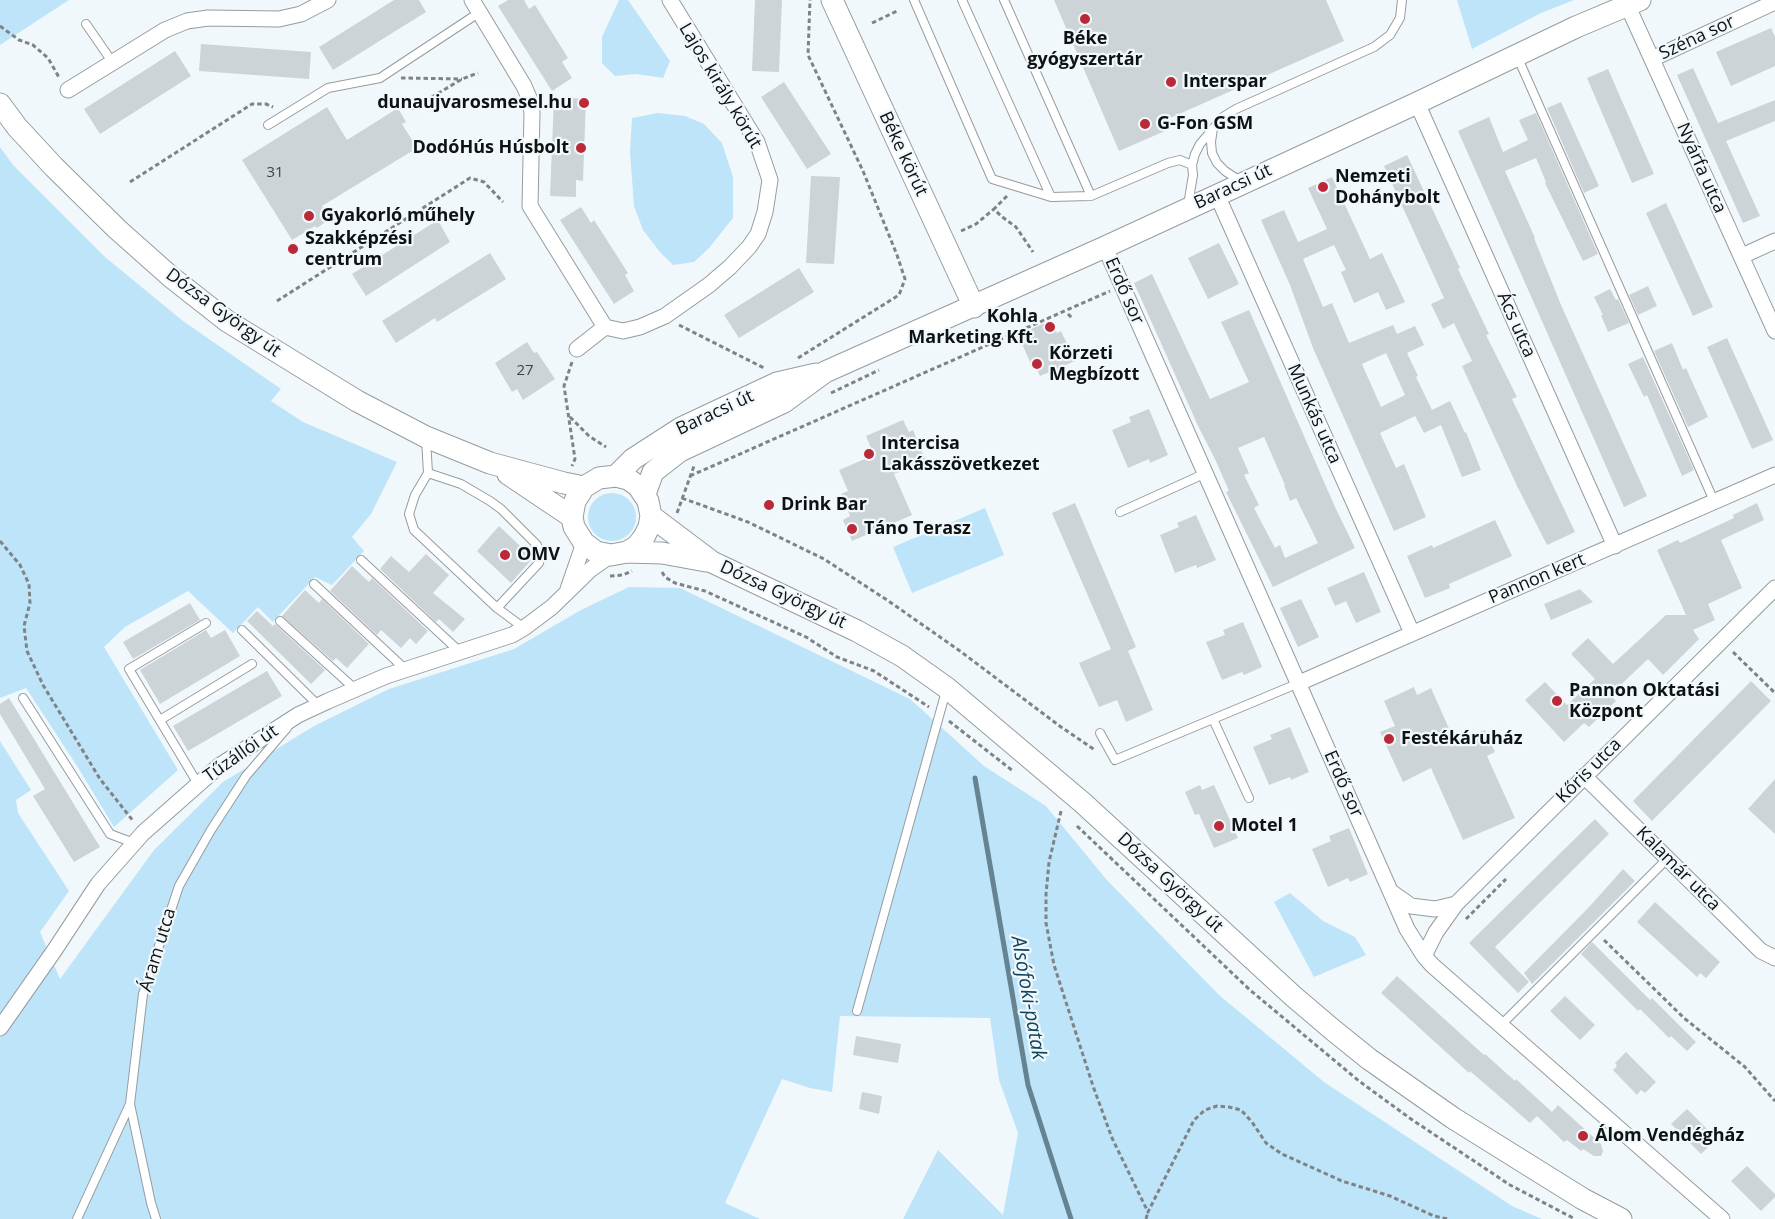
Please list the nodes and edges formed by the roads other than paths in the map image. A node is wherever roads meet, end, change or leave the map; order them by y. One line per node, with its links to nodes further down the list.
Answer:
1 (328, 0): 14 (street)
2 (670, 0): 30 (street, Lajos király körút)
3 (832, 0): 29 (street, Béke körút)
4 (914, 0): 24 (lane)
5 (962, 0): 24 (lane)
6 (1004, 0): 23 (lane)
7 (1402, 0): 19 (lane)
8 (1631, 2): 12 (street, Baracsi út); 13 (street, Nyárfa utca)
9 (1775, 2): 13 (street, Széna sor)
10 (476, 6): 18 (lane); 30 (street)
11 (86, 24): 14 (lane)
12 (1516, 54): 16 (street, Baracsi út); 42 (lane)
13 (1652, 58): 28 (street, Nyárfa utca)
14 (113, 63): 15 (street)
15 (68, 90)
16 (1417, 103): 21 (street, Baracsi út); 47 (street, Ács utca)
17 (0, 104): 34 (street, Dózsa György út)
18 (268, 125)
19 (1214, 126): 20 (lane); 21 (lane)
20 (1192, 165): 23 (lane); 25 (lane)
21 (1242, 183): 22 (street, Baracsi út)
22 (1216, 195): 25 (street, Baracsi út); 59 (street, Munkás utca)
23 (1091, 196): 24 (lane)
24 (1051, 197)
25 (1187, 208): 27 (street, Baracsi út)
26 (1775, 241): 28 (street)
27 (1105, 247): 29 (street, Baracsi út); 37 (street, Erdő sor)
28 (1742, 256): 31 (street, Nyárfa utca)
29 (974, 307): 33 (street, Baracsi út)
30 (605, 327): 32 (street)
31 (1775, 331)
32 (577, 349)
33 (825, 372): 39 (street, Baracsi út); 41 (street, Baracsi út)
34 (426, 437): 35 (street, Dózsa György út); 36 (lane)
35 (490, 463): 40 (street, Dózsa György út); 45 (street, Dózsa György út)
36 (428, 473): 54 (lane); 54 (lane)
37 (1206, 473): 43 (lane); 63 (street, Erdő sor)
38 (1775, 475): 42 (street, Pannon kert)
39 (616, 477): 40 (street); 41 (street)
40 (584, 487): 45 (street)
41 (645, 494): 44 (street)
42 (1714, 501): 47 (street, Pannon kert)
43 (1120, 512)
44 (651, 516): 48 (street); 50 (street, Dózsa György út)
45 (572, 517): 46 (street)
46 (584, 543): 48 (street); 53 (street)
47 (1615, 546): 59 (street, Pannon kert)
48 (619, 553): 50 (street, Dózsa György út); 53 (street, Tűzállói út)
49 (361, 560): 60 (lane)
50 (712, 562): 64 (street, Dózsa György út)
51 (315, 584): 62 (lane)
52 (1775, 588): 72 (street, Kőris utca)
53 (567, 592): 57 (street, Tűzállói út)
54 (497, 608): 57 (lane)
55 (280, 621): 65 (lane)
56 (206, 623): 70 (lane)
57 (524, 628): 60 (street, Tűzállói út)
58 (242, 630): 67 (lane)
59 (1412, 633): 63 (street, Pannon kert)
60 (459, 651): 62 (street, Tűzállói út)
61 (252, 664): 70 (lane)
62 (406, 669): 65 (street, Tűzállói út)
63 (1299, 683): 69 (lane); 77 (street, Erdő sor)
64 (947, 688): 81 (lane); 87 (street, Dózsa György út)
65 (355, 689): 67 (street, Tűzállói út)
66 (23, 698): 75 (lane)
67 (318, 705): 68 (street, Tűzállói út)
68 (298, 715): 73 (street, Tűzállói út); 84 (lane, Áram utca)
69 (1213, 719): 71 (lane); 74 (lane)
70 (160, 720): 73 (lane)
71 (1100, 733)
72 (1584, 776): 76 (street, Kalamár utca); 78 (street, Kőris utca)
73 (198, 784): 75 (street, Tűzállói út)
74 (1249, 798)
75 (138, 838): 83 (street, Tűzállói út)
76 (1668, 858): 80 (street, Kalamár utca); 82 (lane)
77 (1391, 892): 78 (street); 79 (street, Erdő sor)
78 (1456, 904): 79 (street, Kőris utca)
79 (1424, 956): 82 (street, Erdő sor)
80 (1775, 958)
81 (858, 1011)
82 (1501, 1025): 88 (street, Erdő sor)
83 (0, 1028)
84 (130, 1104): 85 (lane); 86 (lane, Áram utca)
85 (77, 1219)
86 (156, 1219)
87 (1621, 1219)
88 (1722, 1219)

